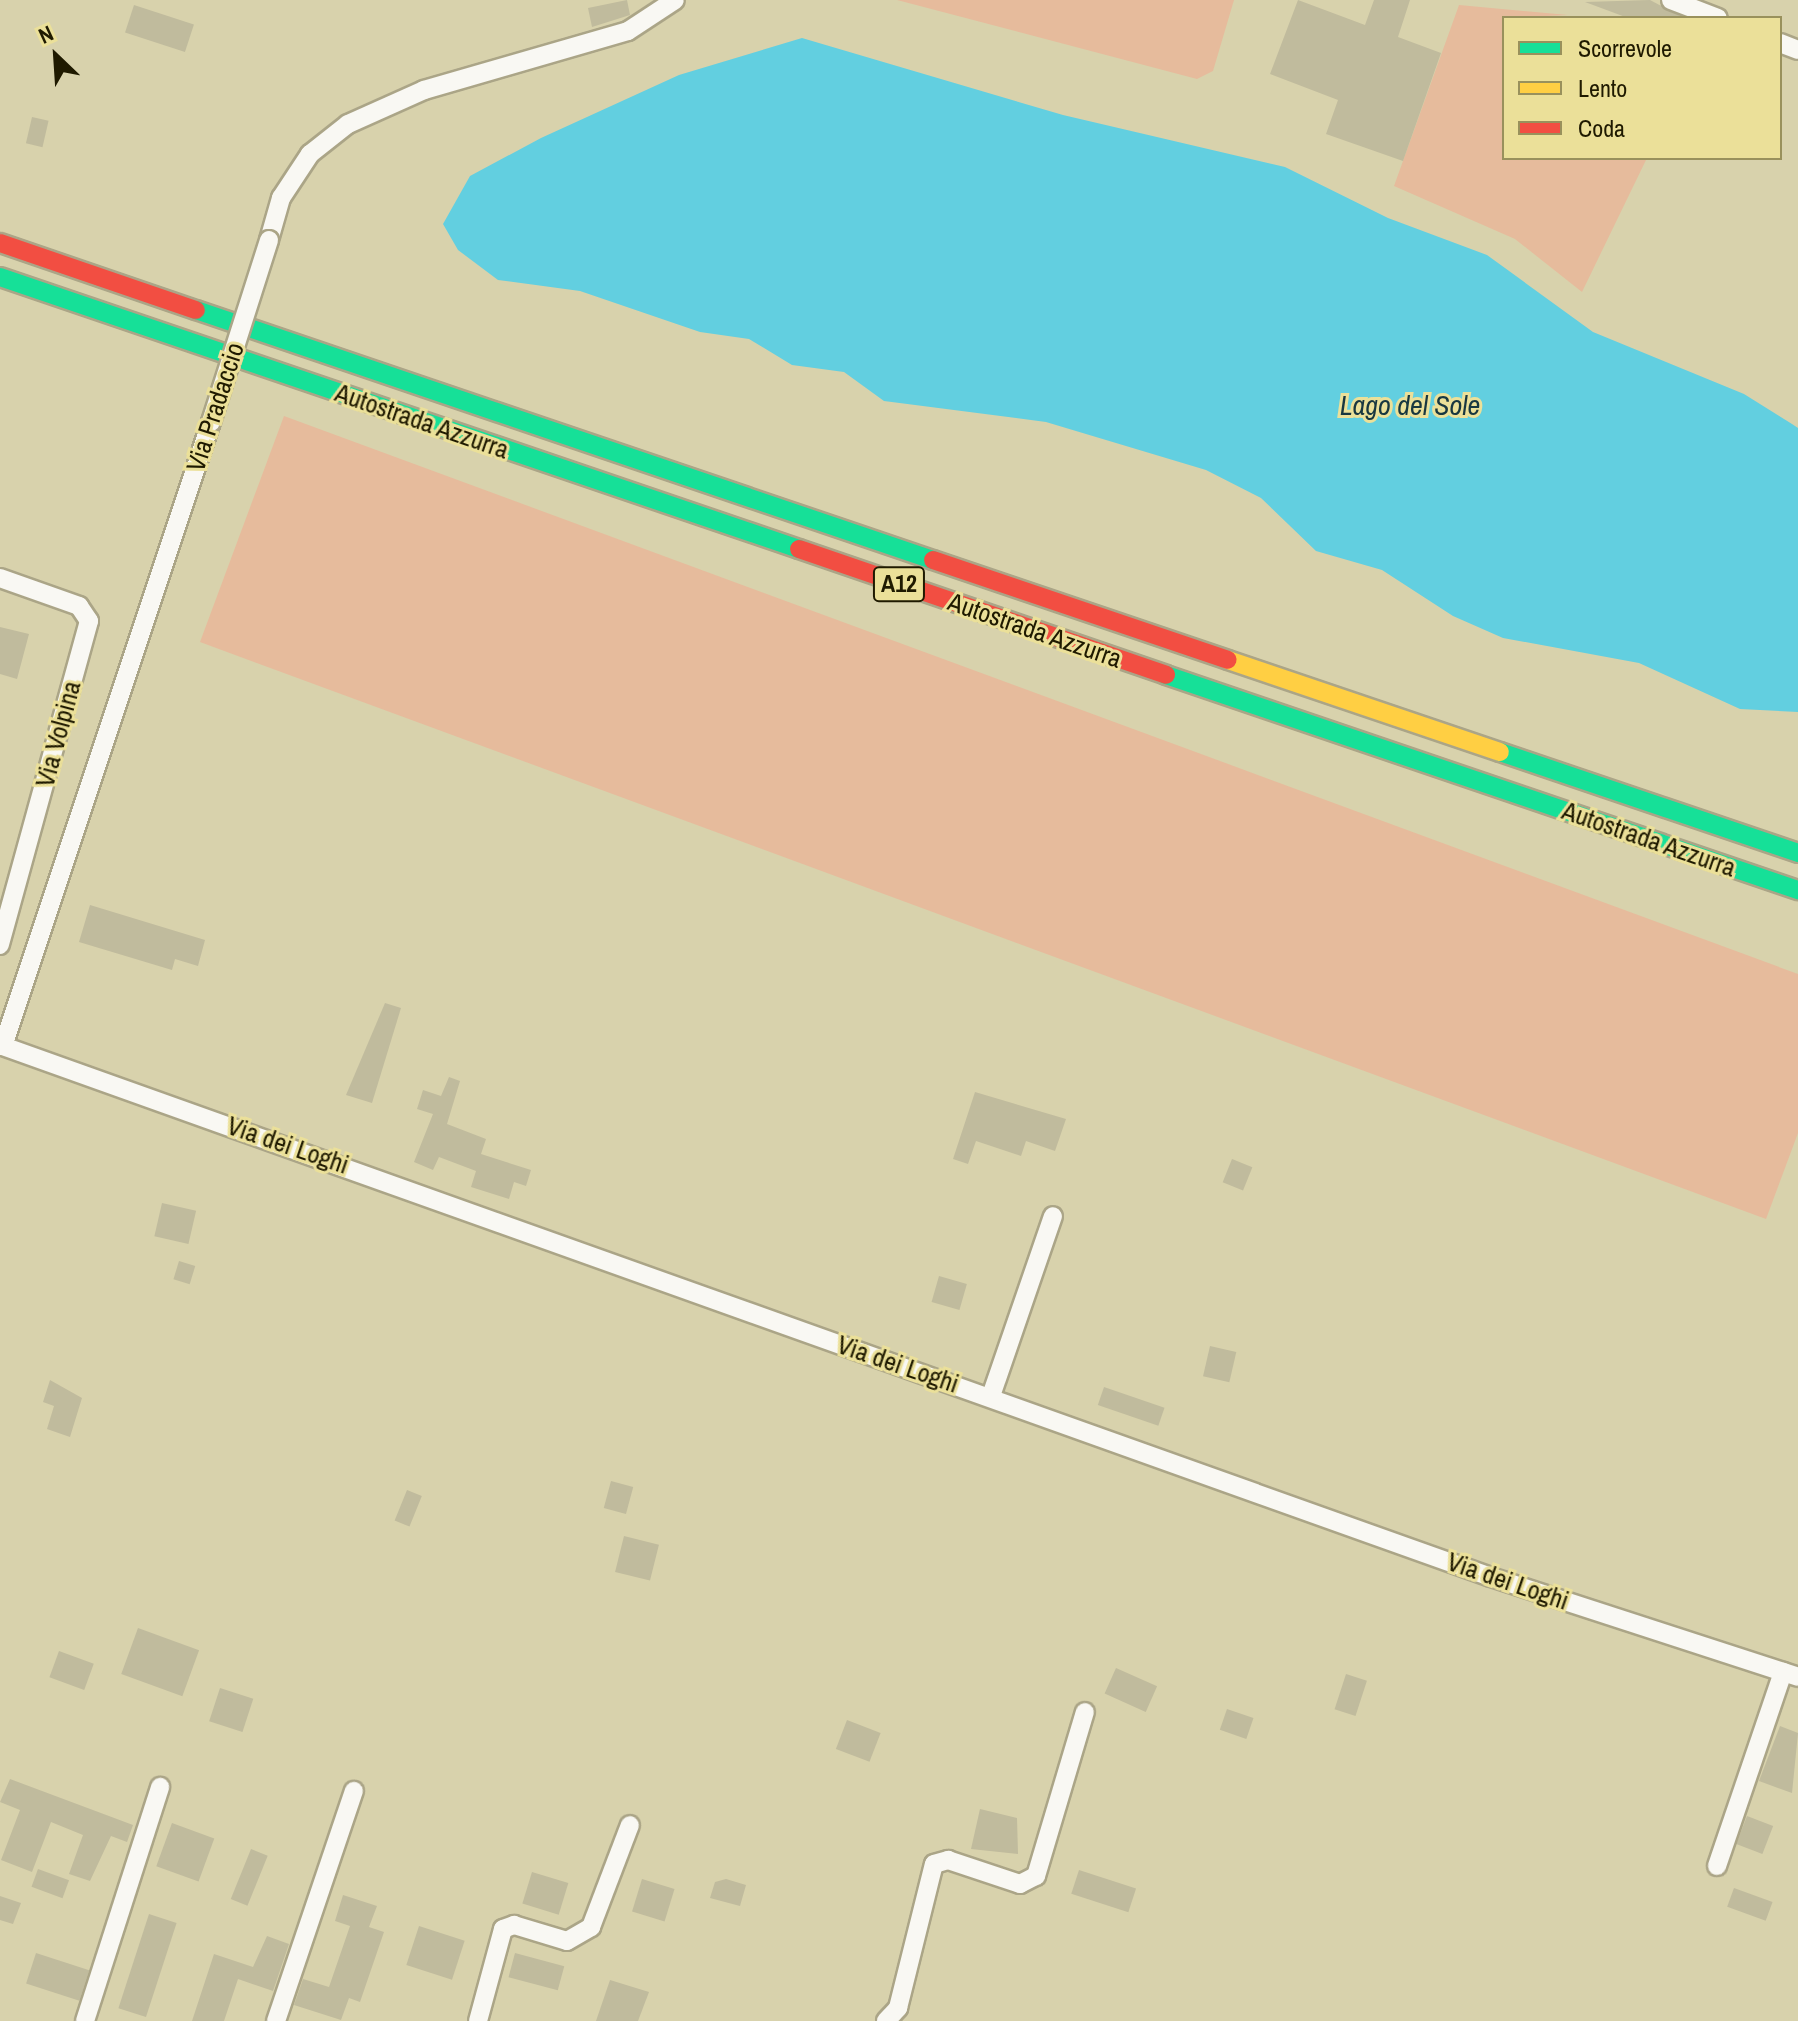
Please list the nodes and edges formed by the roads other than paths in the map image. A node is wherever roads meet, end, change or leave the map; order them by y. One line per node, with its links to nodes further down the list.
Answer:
1 (675, 0): 10 (street, Via Pradaccio, bridge)
2 (1671, 0): 3 (street)
3 (1713, 16)
4 (0, 243): 7 (highway, Autostrada Azzurra / A12)
5 (0, 277): 8 (highway, Autostrada Azzurra / A12)
6 (0, 578): 9 (street, Via Volpina)
7 (1798, 853)
8 (1798, 890)
9 (0, 945)
10 (2, 1045): 12 (street, Via dei Loghi)
11 (1053, 1216): 12 (street)
12 (991, 1396): 13 (street, Via dei Loghi)
13 (1790, 1675): 18 (street)
14 (1085, 1712): 22 (street)
15 (160, 1787): 19 (street)
16 (354, 1791): 20 (street)
17 (630, 1825): 21 (street)
18 (1717, 1866)
19 (85, 2021)
20 (276, 2021)
21 (478, 2021)
22 (886, 2021)

